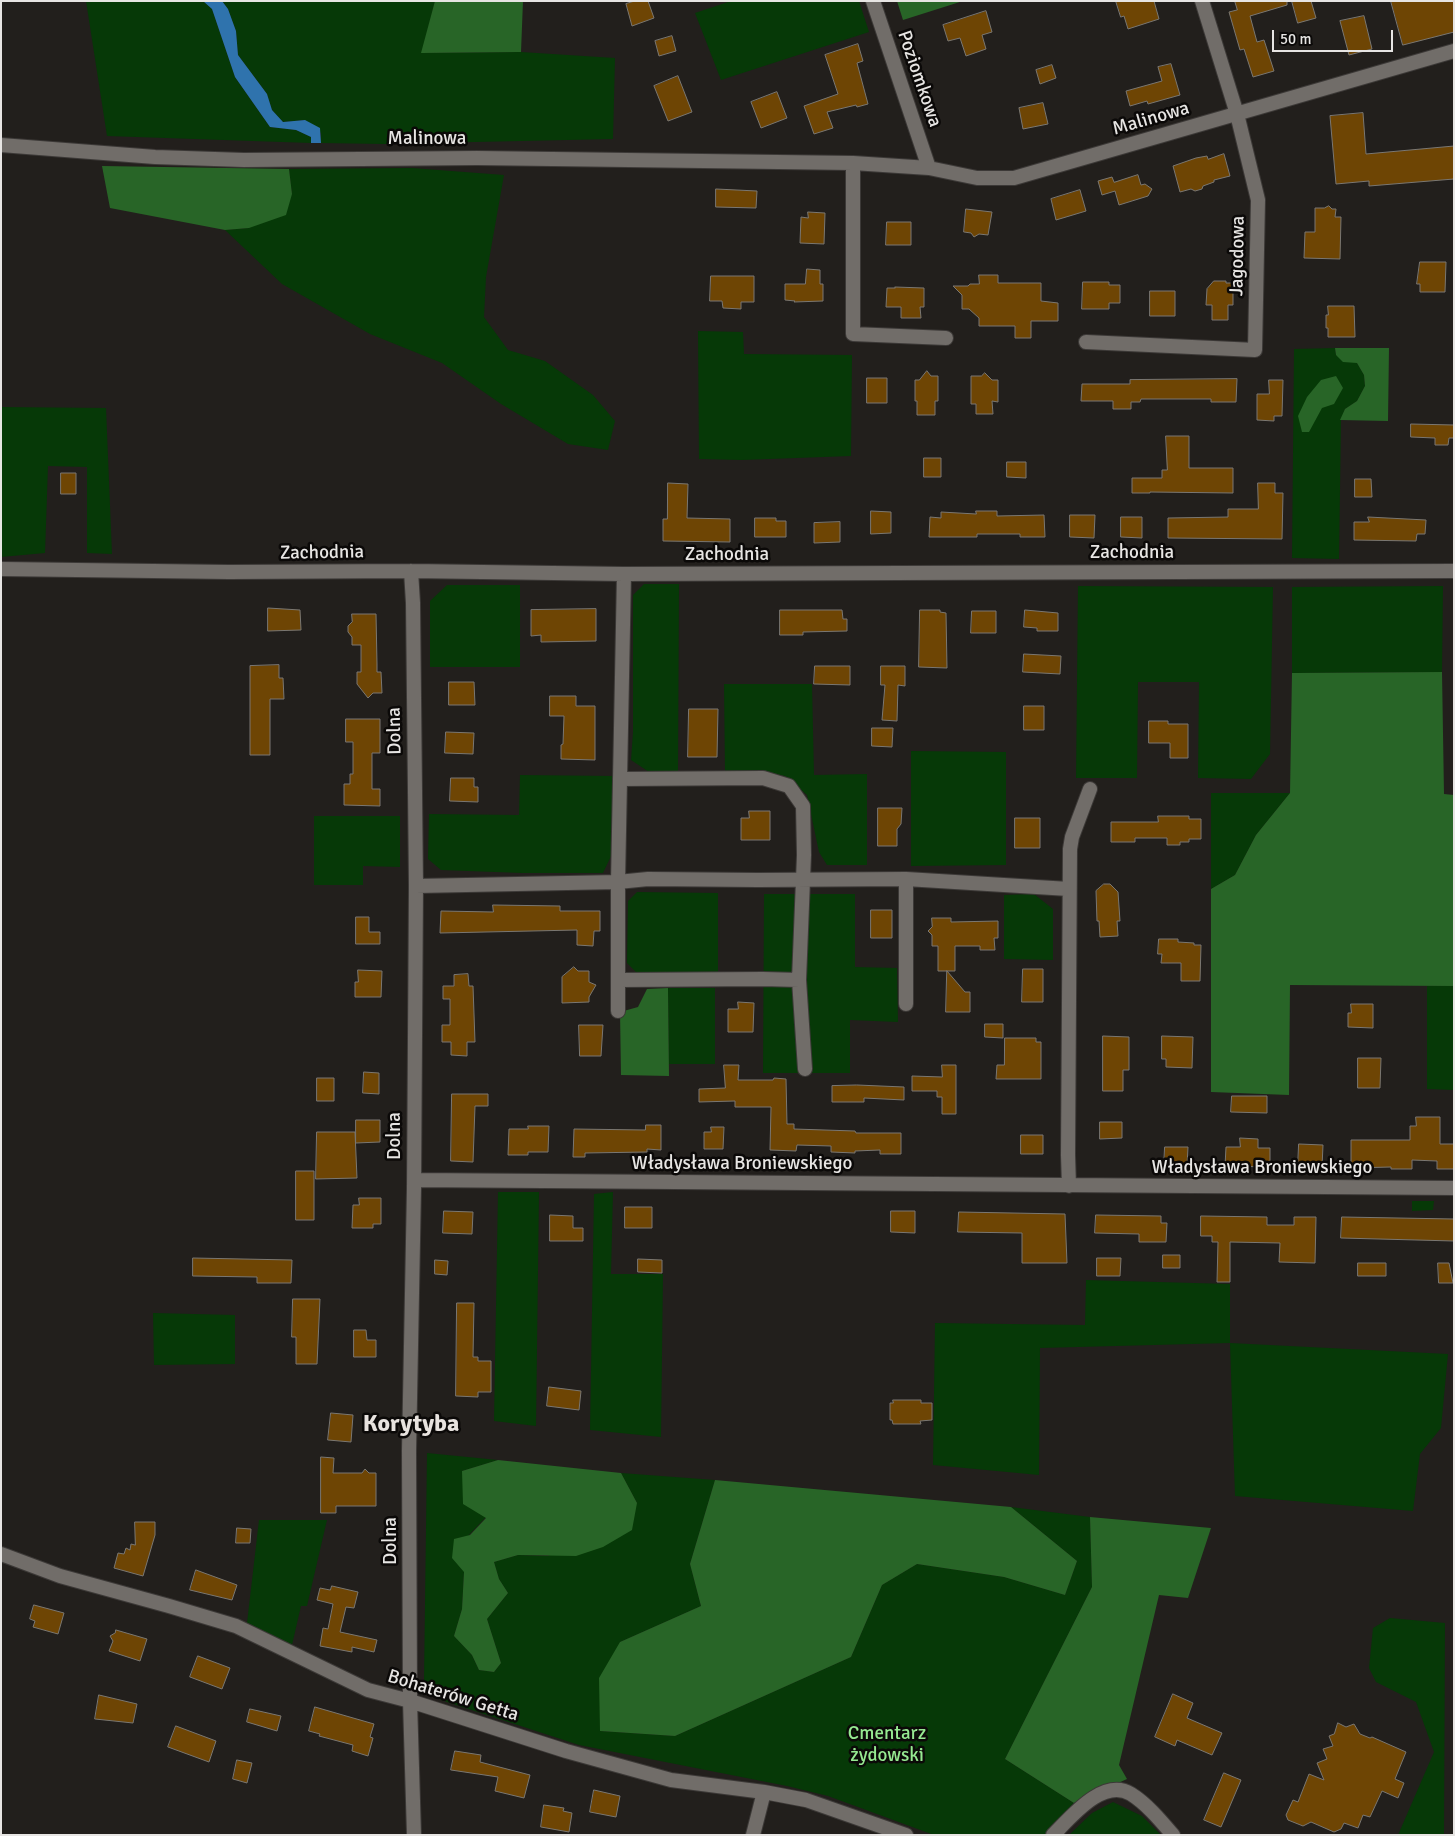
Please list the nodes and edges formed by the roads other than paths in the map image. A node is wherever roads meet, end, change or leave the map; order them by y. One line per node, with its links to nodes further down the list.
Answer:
1 (872, 1): 7 (street, Poziomkowa)
2 (1202, 1): 4 (street, Jagodowa)
3 (1454, 51): 4 (street, Malinowa)
4 (1238, 114): 7 (street, Malinowa); 9 (street, Jagodowa)
5 (1, 145): 6 (street, Malinowa)
6 (853, 163): 7 (street, Malinowa); 8 (street)
7 (929, 168)
8 (946, 338)
9 (1086, 342)
10 (1, 570): 11 (street, Zachodnia)
11 (411, 570): 13 (street, Zachodnia); 19 (street, Dolna)
12 (1454, 571): 13 (street, Zachodnia)
13 (624, 574): 14 (street)
14 (621, 779): 17 (street); 18 (street)
15 (1090, 789): 20 (street)
16 (906, 879): 17 (street); 20 (street); 23 (street)
17 (802, 880): 18 (street); 22 (street)
18 (618, 882): 19 (street); 21 (street)
19 (416, 886): 26 (street, Dolna)
20 (1069, 889): 27 (street)
21 (618, 980): 22 (street); 24 (street)
22 (799, 980): 25 (street)
23 (906, 1004)
24 (618, 1011)
25 (805, 1069)
26 (414, 1180): 27 (street, Władysława Broniewskiego); 30 (street, Dolna)
27 (1069, 1186): 28 (street, Władysława Broniewskiego)
28 (1454, 1188)
29 (1, 1554): 30 (street, Bohaterów Getta)
30 (410, 1701): 31 (street, Bohaterów Getta); 32 (street, Dolna)
31 (764, 1792): 33 (street); 34 (street, Bohaterów Getta)
32 (414, 1835)
33 (754, 1835)
34 (906, 1835)
35 (1053, 1835): 36 (street)
36 (1173, 1835)

